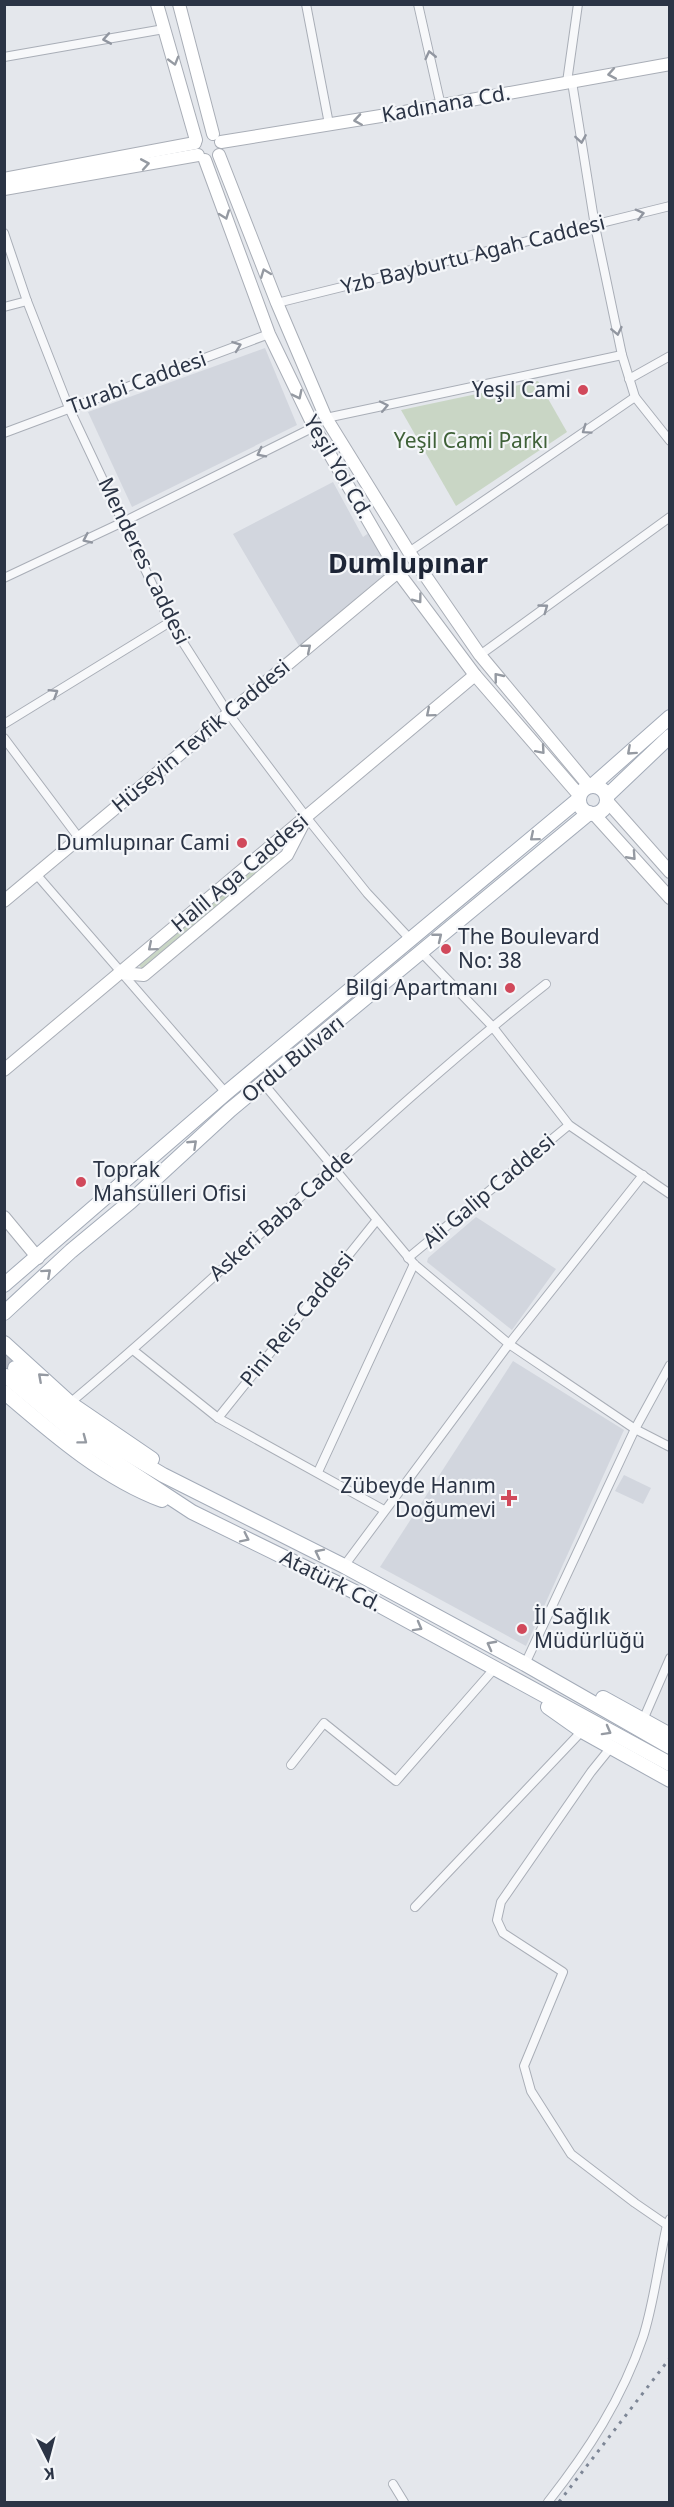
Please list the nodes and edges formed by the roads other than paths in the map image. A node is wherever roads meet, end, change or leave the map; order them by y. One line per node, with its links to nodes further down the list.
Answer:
1 (158, 4): 6 (street, Yeşil Yol Cd.)
2 (179, 4): 12 (street, Yeşil Yol Cd.)
3 (306, 4): 11 (street)
4 (418, 4): 10 (street, one-way to 4)
5 (578, 4): 9 (street)
6 (164, 29): 7 (street, one-way to 7); 13 (street, Yeşil Yol Cd., one-way to 13)
7 (4, 57)
8 (669, 64): 9 (street, Kadınana Cd., one-way to 9)
9 (569, 82): 10 (street, Kadınana Cd.); 17 (street, one-way to 17)
10 (441, 106): 11 (street, Kadınana Cd., one-way to 11)
11 (329, 124): 12 (street, Kadınana Cd.)
12 (218, 143): 13 (street); 13 (street); 20 (street, Yeşil Yol Cd., one-way to 12)
13 (198, 149): 14 (street); 15 (street, one-way to 13); 22 (street, Yeşil Yol Cd., one-way to 22)
14 (4, 179)
15 (4, 189)
16 (669, 206): 17 (street, Yzb Bayburtu Agah Caddesi, one-way to 16)
17 (595, 226): 20 (street, Yzb Bayburtu Agah Caddesi); 23 (street, one-way to 23)
18 (4, 233): 19 (street, Menderes Caddesi)
19 (27, 301): 21 (street); 27 (street, Menderes Caddesi)
20 (277, 303): 28 (street, Yeşil Yol Cd.)
21 (4, 307)
22 (269, 334): 27 (street, Turabi Caddesi, one-way to 22); 29 (street, Yeşil Yol Cd., one-way to 29)
23 (622, 355): 25 (street); 28 (street, one-way to 23)
24 (669, 356): 25 (street)
25 (629, 379): 26 (street)
26 (635, 397): 31 (street); 34 (street, one-way to 34)
27 (69, 408): 30 (street, Turabi Caddesi); 33 (street, Menderes Caddesi)
28 (326, 418): 34 (street, Yeşil Yol Cd.)
29 (314, 427): 33 (street, one-way to 33); 35 (street, Yeşil Yol Cd.)
30 (4, 433)
31 (669, 441)
32 (669, 517): 38 (street, one-way to 32)
33 (123, 522): 36 (street, one-way to 36); 37 (street, Menderes Caddesi)
34 (409, 552): 38 (street, Yeşil Yol Cd.)
35 (398, 572): 39 (street, Yeşil Yol Cd., one-way to 39); 40 (street, Hüseyin Tevfik Caddesi, one-way to 35)
36 (4, 578)
37 (170, 622): 40 (street, Menderes Caddesi); 42 (street, one-way to 37)
38 (480, 655): 45 (street, Yeşil Yol Cd., one-way to 38)
39 (475, 675): 45 (street, Yeşil Yol Cd., one-way to 45); 48 (street, Halil Aga Caddesi, one-way to 48)
40 (228, 713): 48 (street, Menderes Caddesi); 49 (street, Hüseyin Tevfik Caddesi)
41 (669, 717): 45 (main road, Ordu Bulvarı, one-way to 45)
42 (4, 724)
43 (669, 736): 46 (main road, Ordu Bulvarı)
44 (4, 738): 49 (street)
45 (585, 791): 46 (main road); 47 (main road); 54 (main road, Ordu Bulvarı, one-way to 54)
46 (607, 799): 47 (main road, Ordu Bulvarı); 50 (street)
47 (592, 814): 52 (street, one-way to 52); 55 (main road, Ordu Bulvarı, one-way to 47)
48 (307, 818): 54 (street, Menderes Caddesi); 56 (street, Halil Aga Caddesi)
49 (79, 838): 51 (street, Hüseyin Tevfik Caddesi)
50 (669, 872)
51 (36, 874): 53 (street, Hüseyin Tevfik Caddesi); 56 (street)
52 (669, 898)
53 (4, 901)
54 (410, 939): 61 (main road, Ordu Bulvarı)
55 (420, 951): 58 (street); 60 (main road, Ordu Bulvarı)
56 (121, 973): 59 (street, Halil Aga Caddesi); 61 (street)
57 (546, 984): 58 (street, Askeri Baba Cadde)
58 (492, 1026): 62 (street); 63 (street, Askeri Baba Cadde)
59 (4, 1070)
60 (263, 1083): 63 (street); 71 (main road, Ordu Bulvarı, one-way to 60)
61 (226, 1093): 68 (main road, Ordu Bulvarı)
62 (568, 1125): 64 (street); 69 (street, Ali Galip Caddesi)
63 (332, 1167): 67 (street); 74 (street, Askeri Baba Cadde)
64 (643, 1175): 65 (street); 73 (street)
65 (669, 1194)
66 (4, 1217): 68 (street)
67 (376, 1221): 69 (street); 79 (street, Pini Reis Caddesi)
68 (38, 1258): 70 (main road, Ordu Bulvarı)
69 (411, 1261): 73 (street); 82 (street)
70 (4, 1285)
71 (4, 1313)
72 (4, 1343): 75 (main road)
73 (509, 1344): 80 (street); 84 (street)
74 (133, 1350): 78 (street, Askeri Baba Cadde); 79 (street)
75 (10, 1363): 78 (main road, one-way to 75); 83 (main road, Atatürk Cd.); 85 (main road, Atatürk Cd., one-way to 85)
76 (669, 1365): 80 (street)
77 (4, 1392): 85 (main road)
78 (70, 1403): 83 (main road)
79 (219, 1418): 82 (street)
80 (635, 1429): 81 (street); 88 (street)
81 (669, 1447)
82 (318, 1472): 84 (street)
83 (208, 1497): 86 (main road, Atatürk Cd., one-way to 83)
84 (384, 1510): 86 (street)
85 (192, 1512): 89 (main road, Atatürk Cd., one-way to 89)
86 (344, 1566): 88 (main road, Atatürk Cd., one-way to 86)
87 (669, 1658): 90 (street)
88 (525, 1664): 90 (main road); 94 (main road, Atatürk Cd.)
89 (494, 1669): 91 (main road); 95 (street); 96 (main road, Atatürk Cd., one-way to 96)
90 (643, 1720): 92 (main road)
91 (582, 1731): 93 (main road); 97 (street)
92 (669, 1735)
93 (612, 1746): 96 (main road); 98 (street)
94 (669, 1747)
95 (291, 1765)
96 (668, 1776)
97 (415, 1906)
98 (668, 2222): 101 (street)
99 (393, 2484): 100 (street)
100 (405, 2502)
101 (548, 2502)

